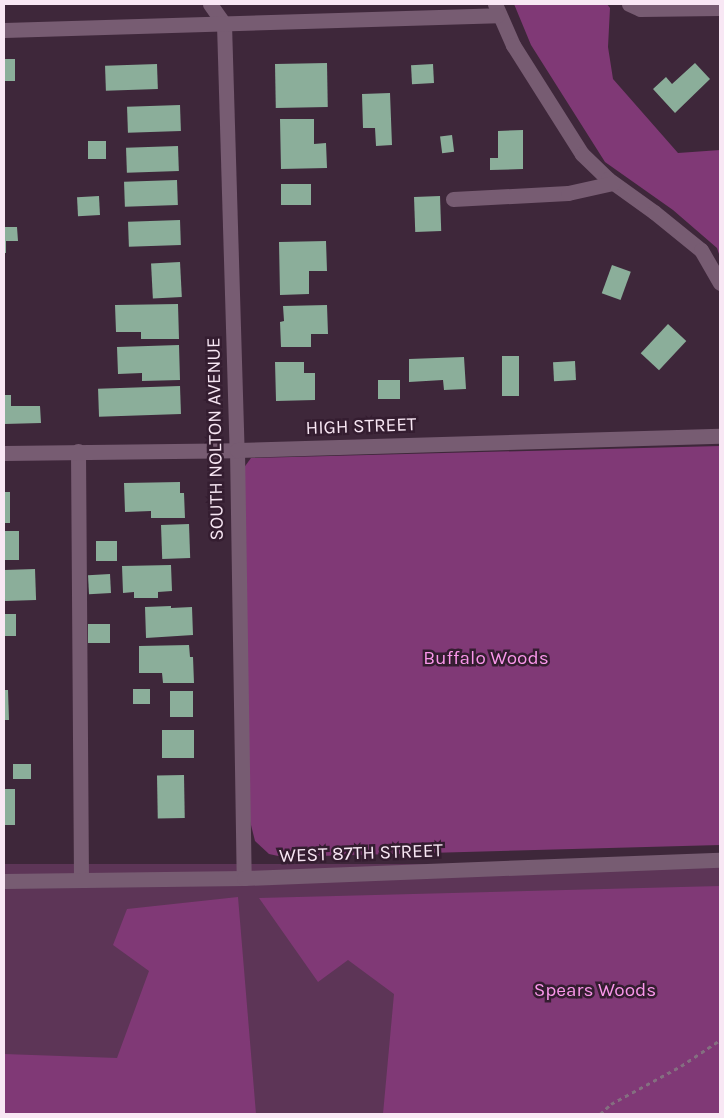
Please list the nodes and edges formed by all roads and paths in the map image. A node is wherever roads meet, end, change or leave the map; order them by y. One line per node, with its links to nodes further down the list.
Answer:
1 (210, 4): 5 (street)
2 (634, 7): 3 (street)
3 (720, 8)
4 (496, 10): 5 (street); 7 (street)
5 (224, 24): 6 (street); 11 (street, SOUTH NOLTON AVENUE)
6 (4, 30)
7 (614, 183): 8 (street); 9 (street)
8 (453, 199)
9 (720, 283)
10 (720, 436): 11 (street, HIGH STREET)
11 (237, 450): 12 (street, HIGH STREET); 15 (street, SOUTH NOLTON AVENUE)
12 (78, 451): 13 (street, HIGH STREET); 16 (street)
13 (4, 453)
14 (720, 860): 15 (street, WEST 87TH STREET)
15 (244, 878): 16 (street, WEST 87TH STREET)
16 (81, 880): 17 (street, WEST 87TH STREET)
17 (4, 881)
18 (720, 1040): 19 (path)
19 (600, 1114)

